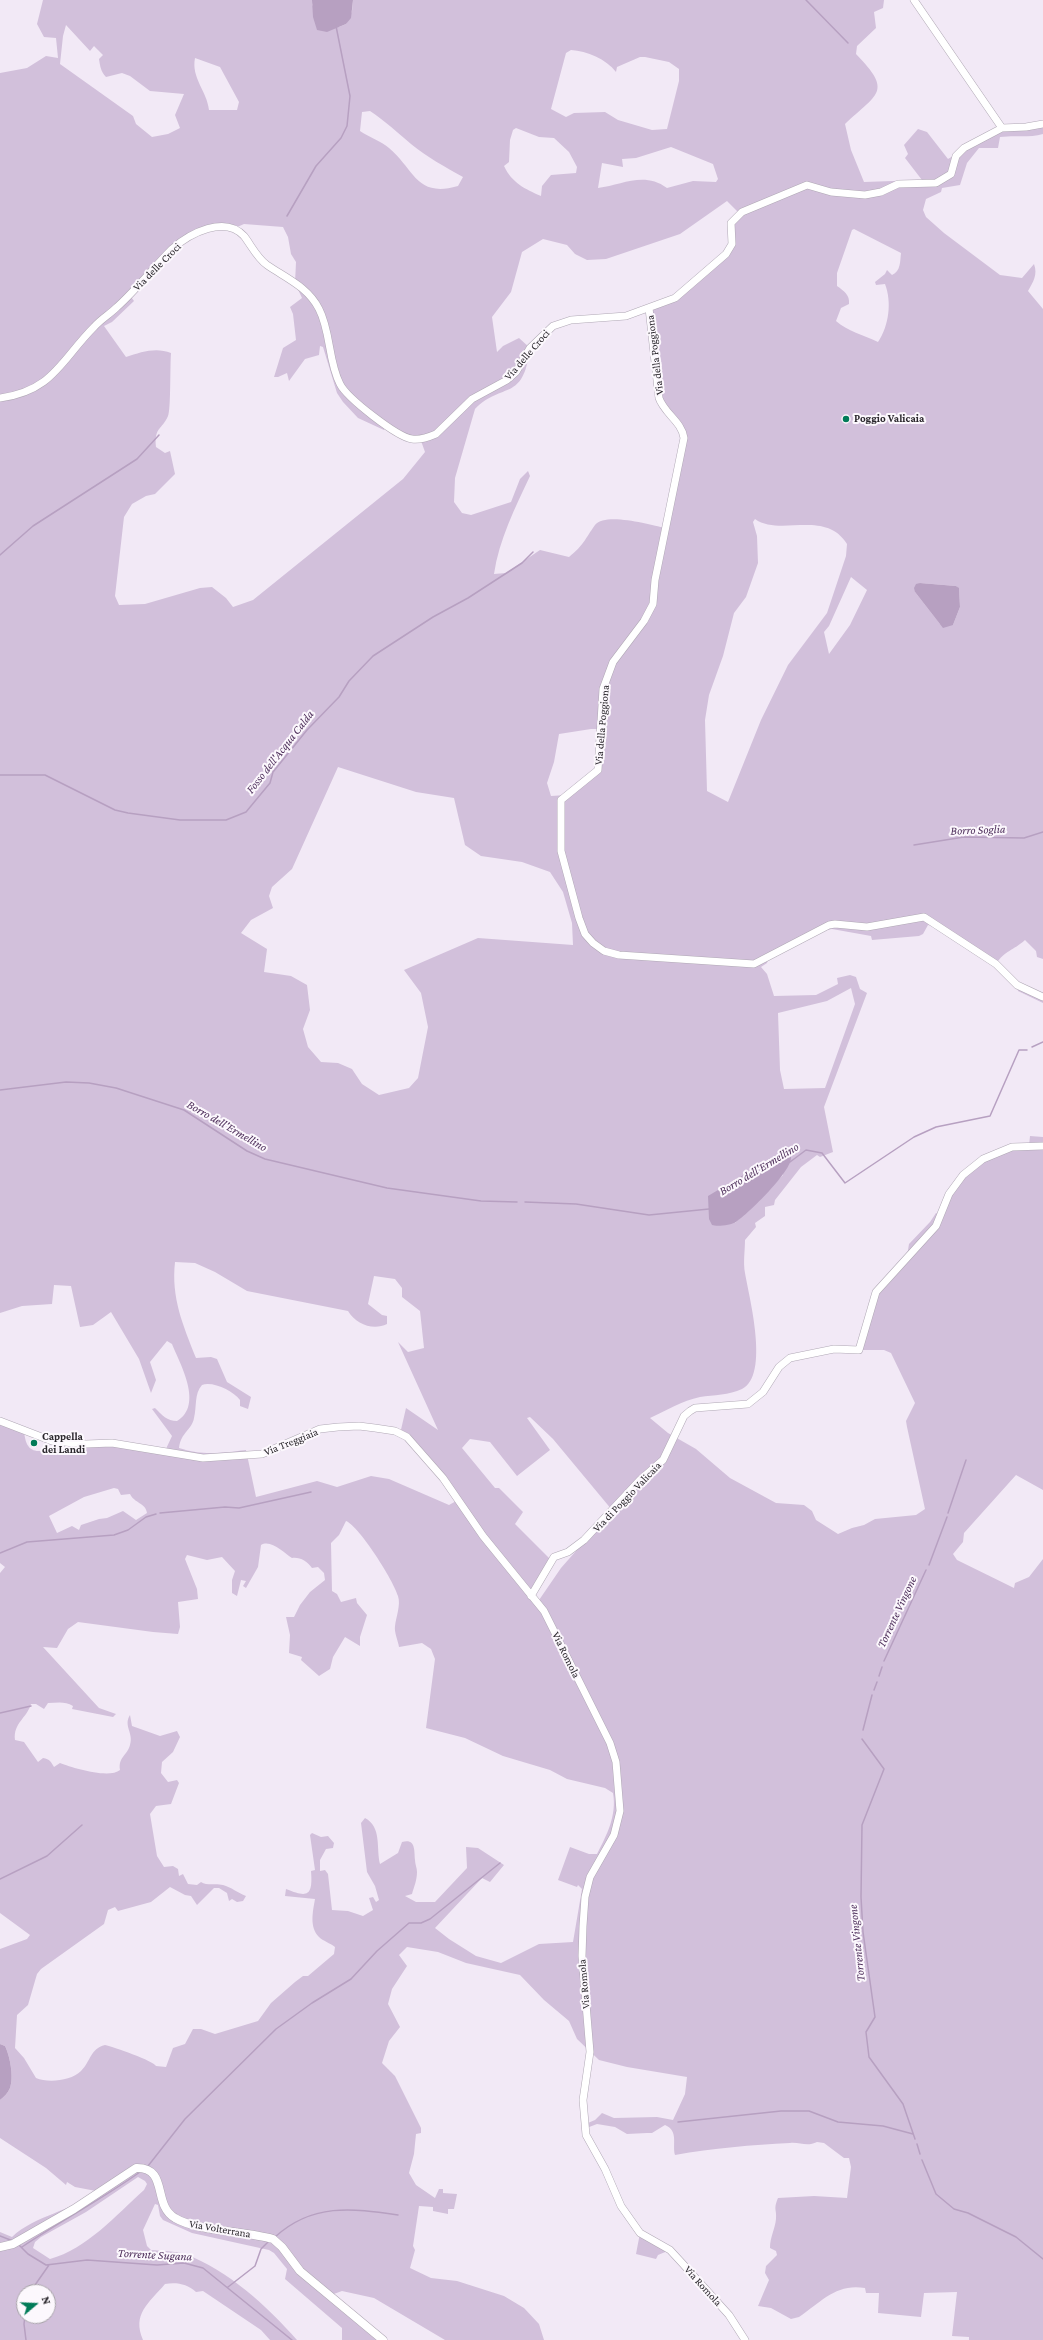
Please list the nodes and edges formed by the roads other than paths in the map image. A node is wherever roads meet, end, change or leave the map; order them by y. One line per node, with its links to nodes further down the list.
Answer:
1 (914, 0): 3 (street)
2 (1043, 124): 3 (street, Via delle Croci)
3 (1002, 128): 4 (street, Via delle Croci)
4 (649, 308): 5 (street, Via delle Croci); 6 (street, Via della Poggiona)
5 (0, 398)
6 (1043, 997)
7 (1043, 1146): 9 (street, Via di Poggio Valicaia)
8 (0, 1421): 9 (street, Via Treggiaia)
9 (531, 1596): 12 (street, Via Romola)
10 (0, 2247): 11 (main road, Via Volterrana)
11 (383, 2340)
12 (745, 2340)

